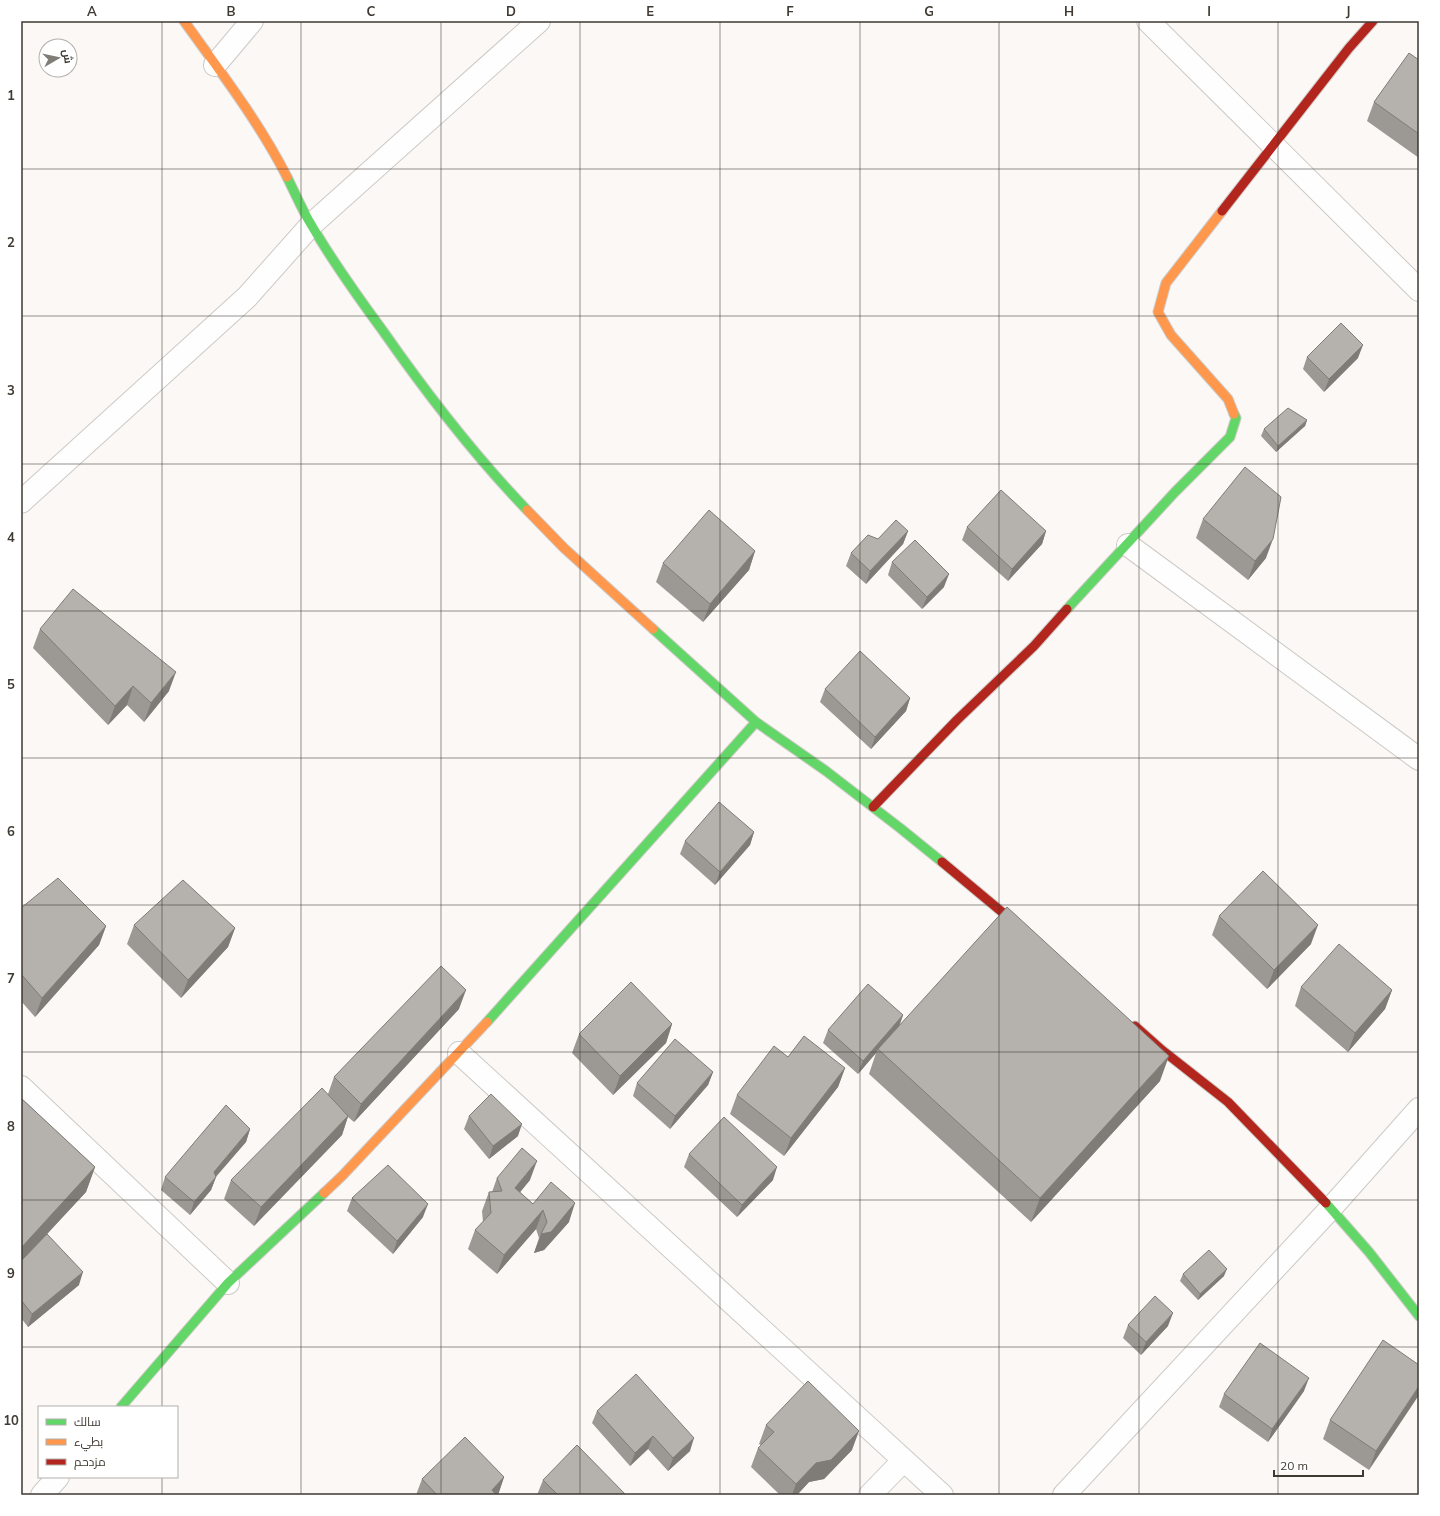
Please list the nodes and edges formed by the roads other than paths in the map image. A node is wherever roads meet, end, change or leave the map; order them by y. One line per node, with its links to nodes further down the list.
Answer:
1 (184, 21): 6 (street)
2 (252, 21): 6 (street)
3 (539, 21): 8 (street)
4 (1148, 21): 7 (street)
5 (1373, 21): 7 (street)
6 (215, 65): 8 (street)
7 (1273, 145): 9 (street); 11 (street)
8 (311, 225): 10 (street); 12 (street)
9 (1419, 290)
10 (21, 502)
11 (1128, 545): 13 (street); 14 (street)
12 (756, 722): 14 (street); 17 (street)
13 (1419, 759)
14 (873, 808): 15 (street)
15 (1036, 940)
16 (1127, 1020): 20 (street)
17 (459, 1053): 21 (street); 24 (street)
18 (21, 1087): 21 (street)
19 (1419, 1110): 20 (street)
20 (1332, 1208): 22 (street); 29 (street)
21 (228, 1283): 23 (street)
22 (1419, 1316)
23 (121, 1406)
24 (903, 1461): 27 (street); 28 (street)
25 (57, 1478): 26 (street)
26 (42, 1495)
27 (870, 1495)
28 (942, 1495)
29 (1064, 1495)

